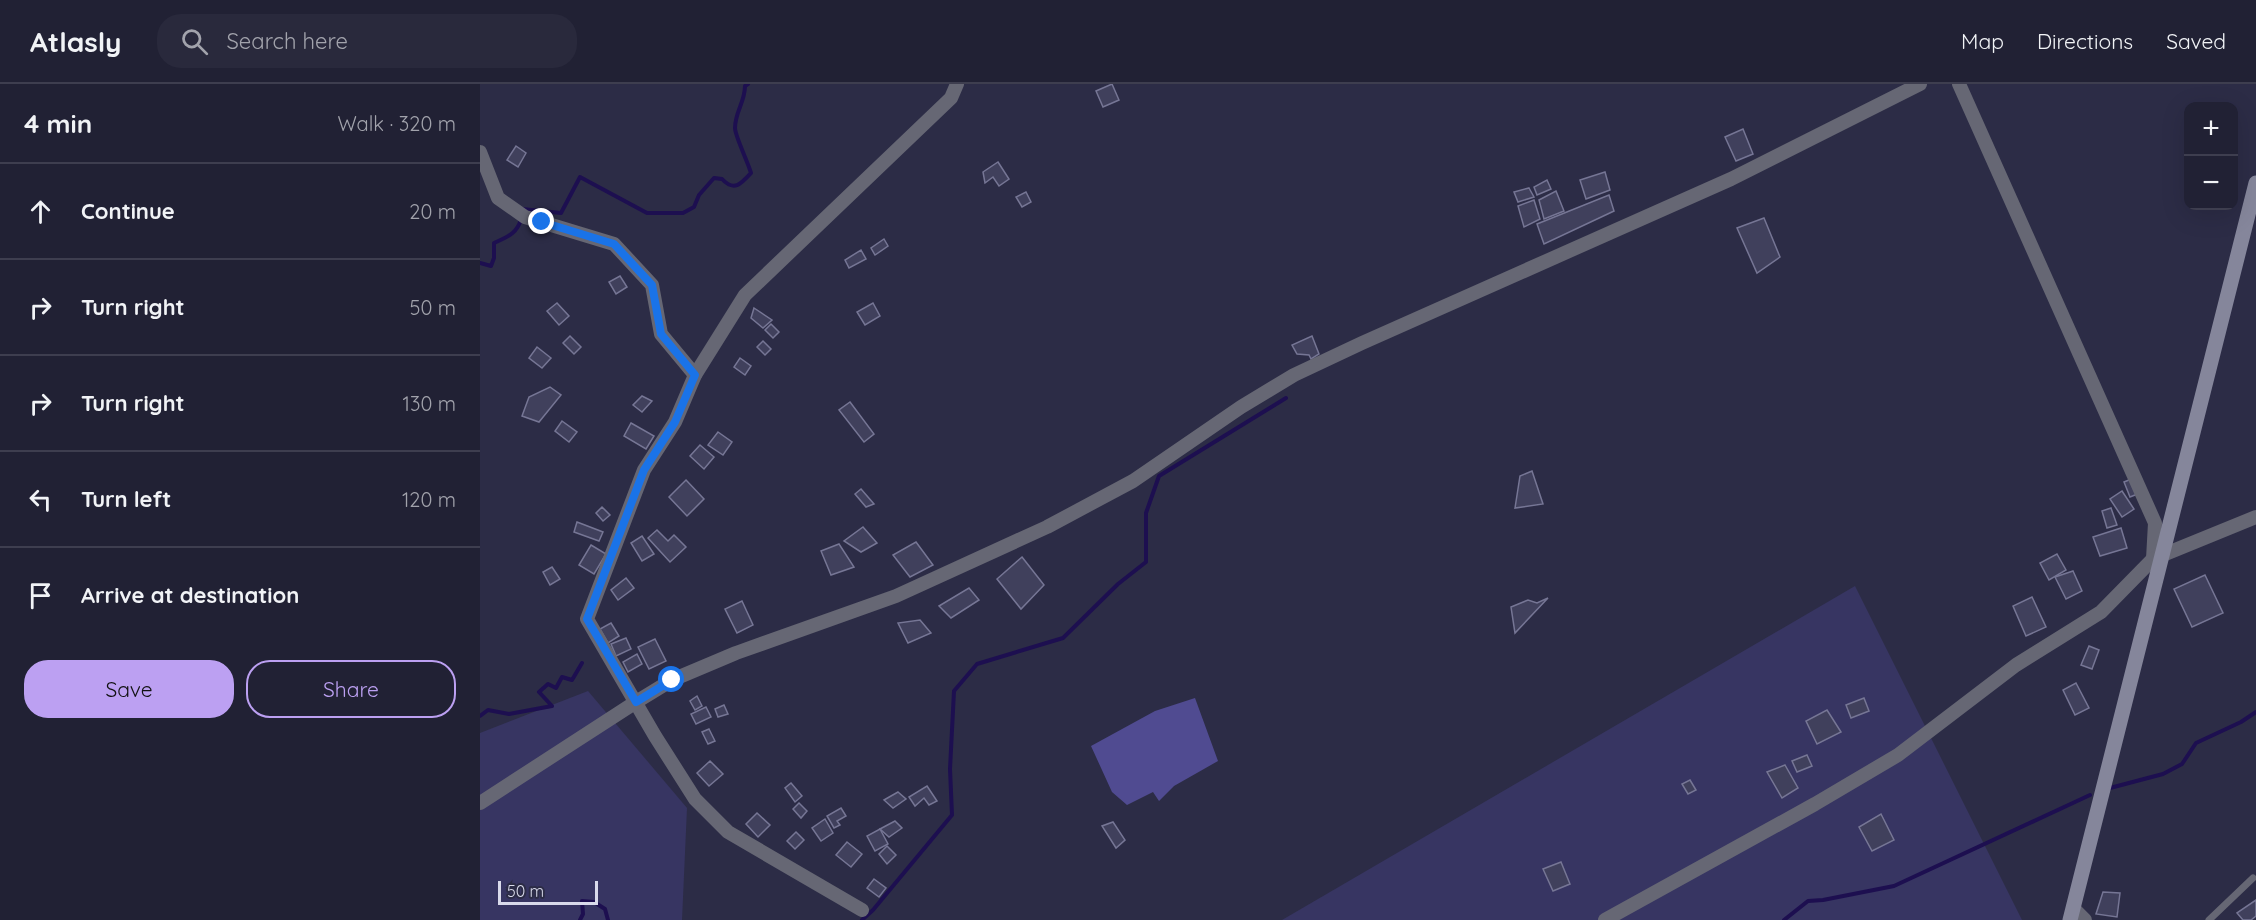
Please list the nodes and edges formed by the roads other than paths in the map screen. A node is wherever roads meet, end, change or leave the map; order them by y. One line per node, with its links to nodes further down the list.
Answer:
1 (957, 84): 6 (street)
2 (1920, 84): 9 (street)
3 (1959, 84): 8 (street)
4 (480, 152): 6 (street)
5 (2256, 183): 8 (street)
6 (695, 375): 9 (street)
7 (2256, 517): 8 (street)
8 (2159, 557): 13 (street); 14 (street)
9 (636, 702): 10 (street); 12 (street)
10 (480, 803)
11 (2253, 878): 16 (lane)
12 (862, 910)
13 (2071, 914): 15 (street)
14 (1605, 920)
15 (2085, 920)
16 (2209, 920)

